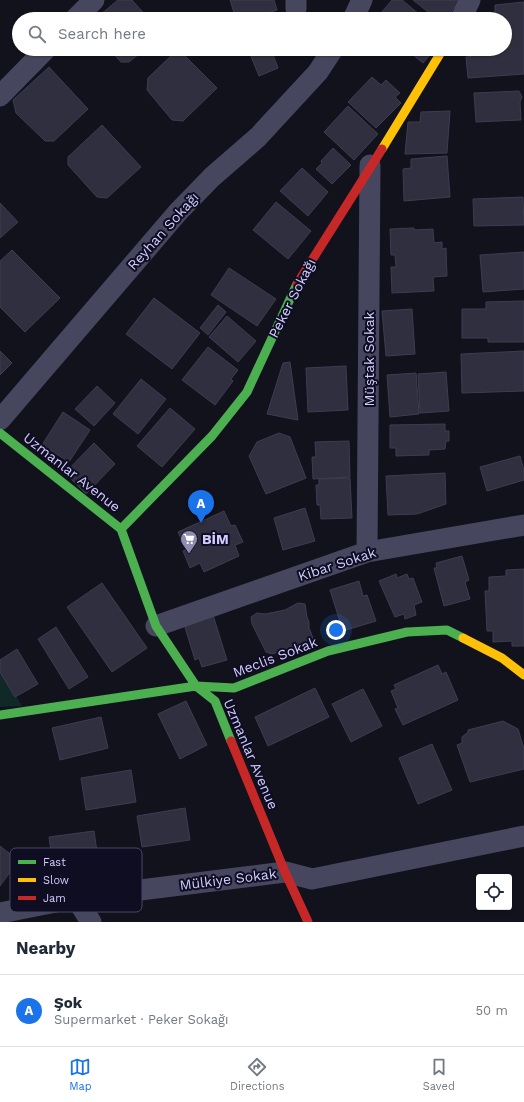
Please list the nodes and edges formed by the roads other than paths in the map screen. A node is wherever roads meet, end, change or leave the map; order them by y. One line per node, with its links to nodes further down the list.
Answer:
1 (94, 0): 4 (street)
2 (362, 0): 5 (street)
3 (470, 0): 6 (street)
4 (82, 12)
5 (356, 12)
6 (464, 12)
7 (39, 56): 10 (street)
8 (328, 56): 12 (street, Reyhan Sokağı)
9 (439, 56): 11 (street, Peker Sokağı)
10 (0, 96)
11 (370, 165): 15 (street, Peker Sokağı); 16 (street, Müştak Sokak)
12 (0, 420)
13 (0, 433): 15 (street, Uzmanlar Avenue)
14 (524, 525): 16 (street, Kibar Sokak)
15 (121, 529): 17 (street, Uzmanlar Avenue)
16 (368, 552): 17 (street, Kibar Sokak)
17 (156, 626): 19 (street, Uzmanlar Avenue)
18 (524, 674): 19 (street, Meclis Sokak)
19 (196, 686): 20 (street, Meclis Sokak); 22 (street, Uzmanlar Avenue)
20 (0, 715)
21 (524, 836): 22 (street, Mülkiye Sokak)
22 (285, 872): 23 (street, Mülkiye Sokak); 28 (street, Uzmanlar Avenue)
23 (142, 890)
24 (10, 911): 26 (street, Mülkiye Sokak)
25 (85, 912): 27 (street)
26 (0, 913)
27 (91, 922)
28 (308, 922)

